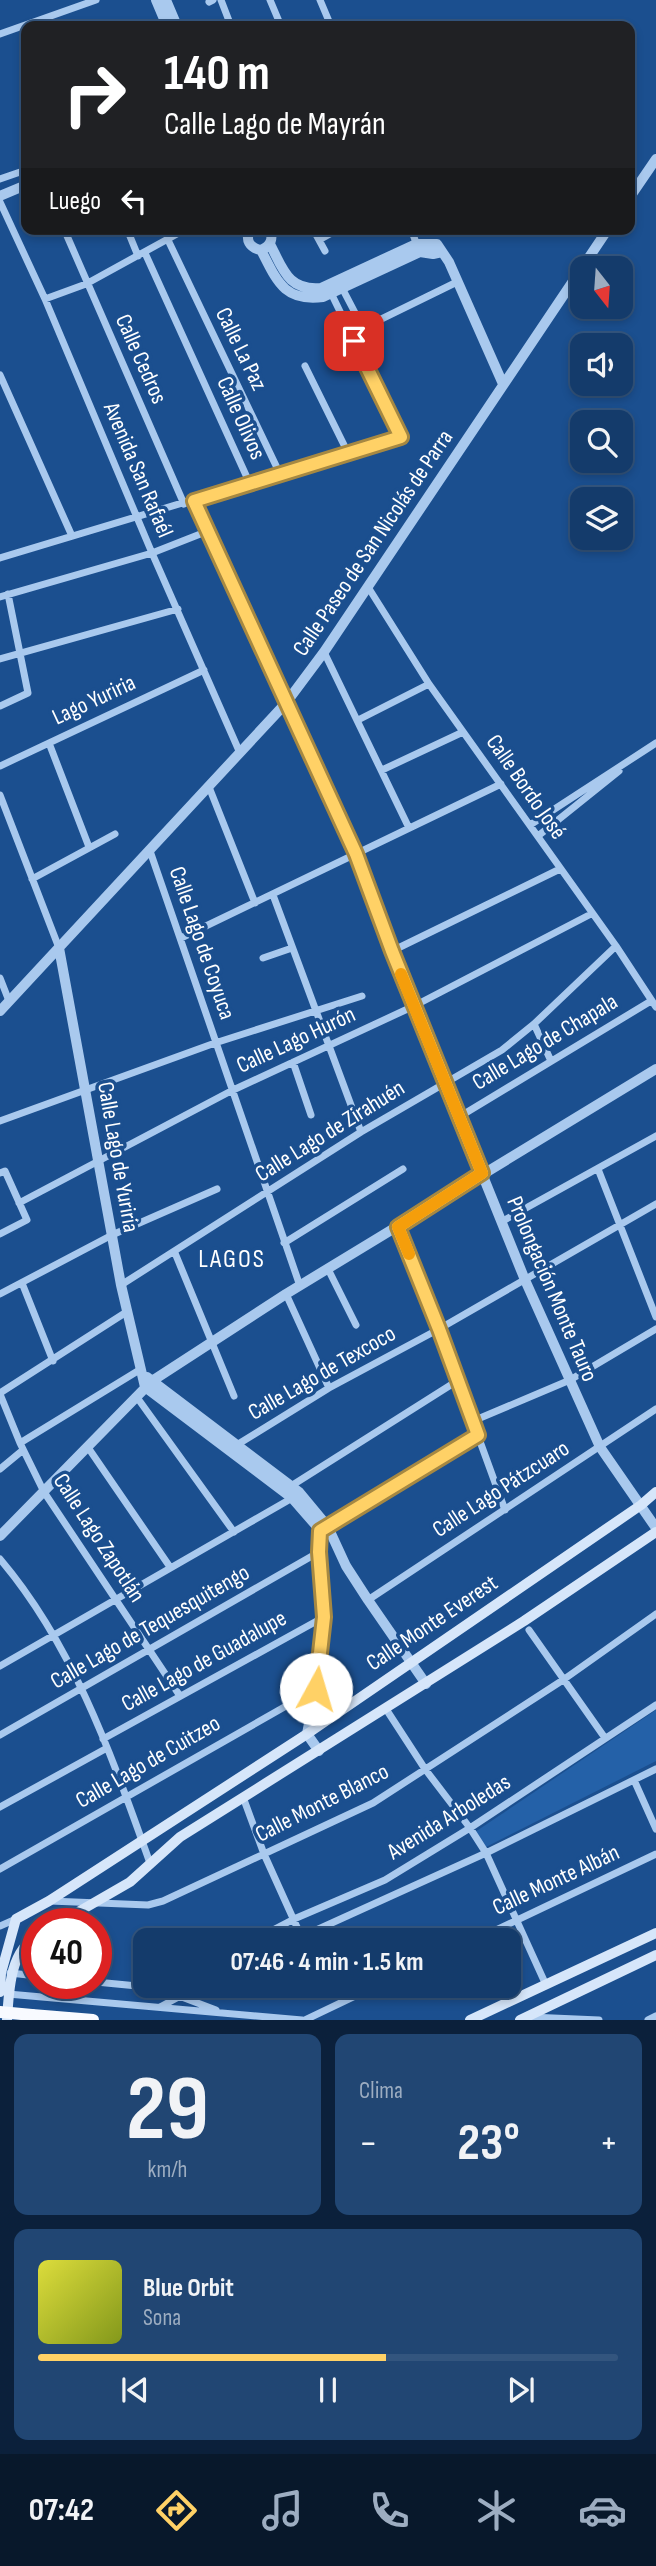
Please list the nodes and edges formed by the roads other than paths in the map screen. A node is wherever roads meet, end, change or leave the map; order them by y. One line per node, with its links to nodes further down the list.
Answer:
1 (96, 0): 7 (street)
2 (156, 0): 8 (street)
3 (166, 0): 9 (street)
4 (221, 0): 10 (street)
5 (270, 0): 11 (street)
6 (320, 0): 12 (street)
7 (37, 21)
8 (165, 21)
9 (175, 21)
10 (229, 21)
11 (279, 21)
12 (329, 21)
13 (21, 27): 14 (street)
14 (0, 34)
15 (656, 159): 19 (street)
16 (21, 172): 17 (street)
17 (0, 179)
18 (21, 187): 20 (street)
19 (635, 190)
20 (0, 196)
21 (0, 202): 41 (street, Avenida San Rafaél)
22 (66, 235): 38 (street, Calle Cedros)
23 (130, 235): 36 (street, Calle Olivos)
24 (176, 235): 31 (street)
25 (249, 235): 33 (street)
26 (271, 235): 33 (street)
27 (316, 235): 32 (street)
28 (328, 235): 32 (street)
29 (413, 235): 34 (street)
30 (604, 235): 44 (street, Calle Paseo de San Nicolás de Parra)
31 (168, 240): 36 (street); 46 (street, Calle La Paz)
32 (319, 240): 35 (street)
33 (265, 247): 39 (street); 40 (street)
34 (418, 248): 37 (street); 39 (street)
35 (325, 251)
36 (141, 254): 38 (street); 47 (street, Calle Olivos)
37 (457, 282): 39 (street); 44 (street)
38 (86, 284): 41 (street); 48 (street, Calle Cedros)
39 (340, 284): 40 (street)
40 (331, 293): 45 (street)
41 (45, 299): 49 (street, Avenida San Rafaél)
42 (305, 366): 45 (street)
43 (0, 375): 51 (street)
44 (503, 384): 54 (street, Calle Paseo de San Nicolás de Parra)
45 (348, 453): 46 (street)
46 (280, 474): 47 (street)
47 (250, 484): 48 (street)
48 (189, 502): 49 (street); 50 (street, Prolongación Monte Tauro)
49 (136, 516): 51 (street); 52 (street, Avenida San Rafaél)
50 (208, 531): 52 (street); 62 (street, Prolongación Monte Tauro)
51 (72, 536): 53 (street)
52 (152, 553): 55 (street); 56 (street, Avenida San Rafaél)
53 (0, 558)
54 (368, 587): 57 (street, Calle Paseo de San Nicolás de Parra); 61 (street, Calle Bordo José)
55 (4, 596): 58 (street)
56 (177, 609): 58 (street); 60 (street, Avenida San Rafaél)
57 (324, 652): 62 (street, Calle Paseo de San Nicolás de Parra); 64 (street)
58 (20, 654): 59 (street); 63 (street)
59 (0, 659)
60 (204, 670): 66 (street, Lago Yuriria); 68 (street, Avenida San Rafaél)
61 (429, 684): 64 (street); 65 (street, Calle Bordo José)
62 (286, 703): 68 (street, Calle Paseo de San Nicolás de Parra); 81 (street, Prolongación Monte Tauro)
63 (0, 706)
64 (358, 720): 71 (street)
65 (464, 732): 71 (street); 72 (street, Calle Bordo José)
66 (49, 743): 70 (street, Lago Yuriria); 79 (street)
67 (656, 743): 69 (street)
68 (240, 753): 73 (street, Calle Paseo de San Nicolás de Parra)
69 (630, 760): 75 (street); 78 (street)
70 (0, 766)
71 (382, 770): 76 (street)
72 (501, 784): 75 (street, Calle Bordo José); 76 (street)
73 (209, 787): 80 (street, Calle Paseo de San Nicolás de Parra); 85 (street)
74 (0, 795): 83 (street)
75 (530, 825): 78 (street, Calle Bordo José)
76 (409, 828): 81 (street)
77 (115, 834): 79 (street)
78 (538, 836): 82 (street, Calle Bordo José)
79 (89, 847): 83 (street)
80 (150, 851): 87 (street, Calle Lago de Coyuca); 89 (street, Calle Paseo de San Nicolás de Parra)
81 (356, 854): 84 (street); 91 (street, Prolongación Monte Tauro)
82 (560, 869): 86 (street, Calle Bordo José); 91 (street)
83 (32, 878): 89 (street)
84 (273, 895): 85 (street); 90 (street)
85 (255, 903): 87 (street)
86 (591, 914): 88 (street, Calle Bordo José); 97 (street, Calle Lago Hurón)
87 (181, 938): 101 (street, Calle Lago de Coyuca)
88 (616, 946): 96 (street, Calle Bordo José); 100 (street, Calle Lago de Zirahuén)
89 (59, 948): 95 (street, Calle Paseo de San Nicolás de Parra); 107 (street, Calle Lago de Yuriria)
90 (292, 948): 92 (street); 98 (street)
91 (392, 951): 97 (street, Prolongación Monte Tauro)
92 (263, 958)
93 (0, 978): 95 (street)
94 (362, 996): 98 (street)
95 (9, 1002): 99 (street, Calle Paseo de San Nicolás de Parra)
96 (654, 1004): 103 (street, Calle Lago de Chapala)
97 (414, 1006): 102 (street, Calle Lago Hurón); 106 (street, Prolongación Monte Tauro)
98 (316, 1010): 101 (street); 102 (street)
99 (0, 1011)
100 (534, 1024): 103 (street); 106 (street, Calle Lago de Zirahuén)
101 (215, 1043): 107 (street); 108 (street, Calle Lago de Coyuca)
102 (328, 1045): 104 (street, Calle Lago Hurón); 112 (street)
103 (551, 1061): 110 (street, Calle Lago de Chapala)
104 (293, 1062): 108 (street, Calle Lago Hurón); 109 (street)
105 (656, 1069): 118 (street)
106 (445, 1082): 110 (street, Prolongación Monte Tauro); 112 (street, Calle Lago de Zirahuén)
107 (86, 1090): 111 (street); 114 (street, Calle Lago de Yuriria)
108 (231, 1091): 114 (street, Calle Lago Hurón); 120 (street, Calle Lago de Coyuca)
109 (311, 1115)
110 (459, 1117): 118 (street, Prolongación Monte Tauro)
111 (0, 1121)
112 (360, 1132): 120 (street, Calle Lago de Zirahuén)
113 (656, 1136): 116 (street)
114 (99, 1162): 121 (street, Calle Lago Hurón); 127 (street, Calle Lago de Yuriria)
115 (403, 1168): 128 (street)
116 (597, 1169): 123 (street); 124 (street)
117 (2, 1172): 121 (street)
118 (482, 1173): 123 (street, Prolongación Monte Tauro); 125 (street)
119 (217, 1189): 127 (street)
120 (268, 1192): 128 (street, Calle Lago de Coyuca); 129 (street, Calle Lago de Zirahuén)
121 (19, 1203): 126 (street)
122 (656, 1204): 124 (street, Calle Lago de Texcoco)
123 (502, 1222): 131 (street, Prolongación Monte Tauro)
124 (620, 1224): 131 (street, Calle Lago de Texcoco); 138 (street)
125 (398, 1227): 130 (street); 140 (street)
126 (0, 1234)
127 (112, 1235): 132 (street); 133 (street, Calle Lago de Yuriria)
128 (284, 1243): 134 (street, Calle Lago de Coyuca)
129 (175, 1253): 133 (street, Calle Lago de Zirahuén); 142 (street)
130 (328, 1269): 134 (street); 139 (street)
131 (525, 1280): 140 (street, Calle Lago de Texcoco); 145 (street, Prolongación Monte Tauro)
132 (22, 1283): 135 (street); 143 (street)
133 (121, 1285): 137 (street, Calle Lago de Yuriria)
134 (300, 1286): 136 (street)
135 (0, 1294)
136 (286, 1294): 142 (street); 148 (street)
137 (128, 1311): 143 (street); 144 (street, Calle Lago de Yuriria)
138 (656, 1317)
139 (356, 1325)
140 (439, 1329): 146 (street); 148 (street, Calle Lago de Texcoco)
141 (656, 1329): 145 (street)
142 (210, 1342): 147 (street); 151 (street)
143 (53, 1360): 149 (street)
144 (141, 1371): 147 (street); 156 (street)
145 (570, 1380): 153 (street); 157 (street, Prolongación Monte Tauro)
146 (457, 1381): 153 (street); 161 (street)
147 (148, 1384): 150 (street); 158 (street)
148 (329, 1388): 158 (street, Calle Lago de Texcoco)
149 (0, 1393): 156 (street, Calle Lago Zapotlán)
150 (136, 1396): 155 (street); 167 (street)
151 (234, 1396)
152 (656, 1409): 157 (street, Calle Lago Pátzcuaro)
153 (473, 1421): 154 (street)
154 (478, 1435): 164 (street); 165 (street)
155 (87, 1446): 160 (street); 171 (street)
156 (21, 1447): 159 (street); 160 (street, Calle Lago Zapotlán)
157 (600, 1447): 163 (street, Prolongación Monte Tauro); 164 (street, Calle Lago Pátzcuaro)
158 (233, 1449): 161 (street)
159 (0, 1469)
160 (44, 1492): 168 (street); 172 (street, Calle Lago Zapotlán)
161 (294, 1492): 165 (street); 167 (street)
162 (656, 1492): 163 (main road, Calle Monte Everest)
163 (641, 1505): 166 (street, Prolongación Monte Tauro); 179 (main road, Calle Monte Everest)
164 (505, 1510): 173 (street, Calle Lago Pátzcuaro)
165 (324, 1529): 169 (street); 173 (street)
166 (656, 1530): 182 (main road, Calle Monte Everest)
167 (234, 1532): 171 (street)
168 (0, 1536)
169 (319, 1552): 175 (street); 178 (street, Calle Lago de Tequesquitengo)
170 (0, 1559): 177 (street)
171 (170, 1567): 172 (street)
172 (115, 1599): 177 (street); 178 (street, Calle Lago Zapotlán)
173 (368, 1600): 179 (street)
174 (656, 1614): 181 (street, Calle Monte Blanco)
175 (324, 1617): 184 (street); 185 (street, Calle Lago de Guadalupe)
176 (529, 1630): 181 (street)
177 (54, 1635): 180 (street); 183 (street)
178 (148, 1649): 183 (street, Calle Lago de Tequesquitengo); 185 (street, Calle Lago Zapotlán)
179 (411, 1662): 182 (street); 188 (main road, Calle Monte Everest)
180 (0, 1666)
181 (563, 1680): 190 (street); 194 (street, Calle Monte Blanco)
182 (426, 1684): 187 (main road, Calle Monte Everest)
183 (81, 1688): 189 (street, Calle Lago de Tequesquitengo); 191 (street)
184 (316, 1689): 188 (street); 197 (street, Calle Lago de Cuitzeo)
185 (180, 1696): 191 (street, Calle Lago de Guadalupe)
186 (656, 1705): 190 (street, Avenida Arboledas)
187 (386, 1709): 193 (main road, Calle Monte Everest); 194 (street)
188 (307, 1734): 193 (street); 202 (main road, Calle Monte Everest)
189 (0, 1735)
190 (605, 1738): 200 (street, Avenida Arboledas)
191 (103, 1739): 192 (street)
192 (107, 1748): 197 (street); 199 (street)
193 (319, 1751): 198 (main road, Calle Monte Everest)
194 (425, 1769): 200 (street); 204 (street, Calle Monte Blanco)
195 (656, 1769): 196 (street, Avenida Arboledas)
196 (634, 1780): 201 (street); 203 (street, Avenida Arboledas)
197 (126, 1797): 202 (street); 207 (street, Calle Lago de Cuitzeo)
198 (243, 1797): 204 (street); 206 (main road, Calle Monte Everest)
199 (0, 1807)
200 (471, 1828): 203 (street); 212 (street, Avenida Arboledas)
201 (656, 1829)
202 (142, 1841): 206 (street); 208 (main road, Calle Monte Everest)
203 (486, 1853): 213 (street); 217 (street, Avenida Arboledas)
204 (264, 1854): 209 (street, Calle Monte Blanco); 212 (street)
205 (656, 1854): 213 (street, Calle Monte Albán)
206 (150, 1863): 209 (main road, Calle Monte Everest)
207 (0, 1869)
208 (49, 1901): 209 (street, Calle Monte Blanco); 211 (main road, Calle Monte Everest)
209 (93, 1904): 210 (main road, Calle Monte Everest)
210 (86, 1908)
211 (16, 1919): 214 (street, Calle Monte Everest); 222 (main road)
212 (294, 1919): 215 (street, Avenida Arboledas); 216 (street)
213 (515, 1921): 218 (street, Calle Monte Albán); 225 (street)
214 (0, 1926)
215 (277, 1928)
216 (298, 1928)
217 (319, 1928)
218 (500, 1928)
219 (656, 1933): 225 (main road)
220 (21, 1954): 222 (main road)
221 (656, 1955): 234 (main road)
222 (5, 1973): 226 (main road)
223 (112, 1983): 224 (street)
224 (133, 1985)
225 (546, 1985): 238 (main road)
226 (3, 1993): 230 (street); 235 (main road)
227 (176, 1998): 230 (street)
228 (184, 1998): 232 (street)
229 (350, 1998): 237 (street)
230 (158, 2008): 232 (street)
231 (0, 2012): 236 (highway, bridge)
232 (223, 2013): 237 (street)
233 (656, 2016): 240 (street)
234 (524, 2018): 239 (street)
235 (7, 2020)
236 (93, 2020)
237 (303, 2020)
238 (470, 2020)
239 (599, 2020)
240 (648, 2020)

